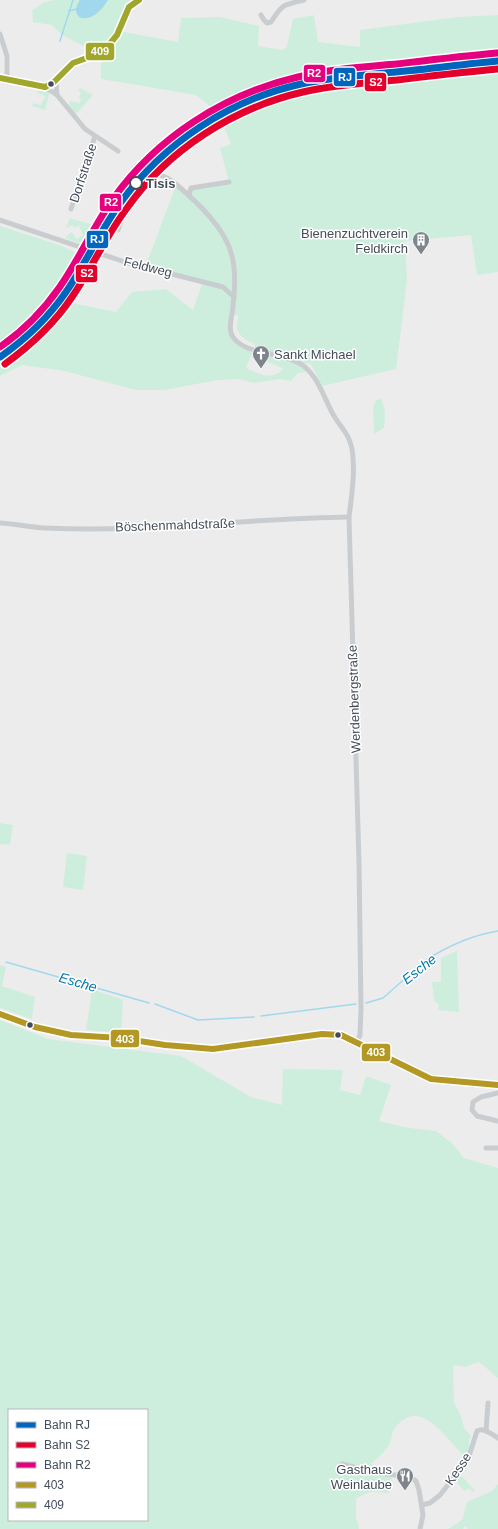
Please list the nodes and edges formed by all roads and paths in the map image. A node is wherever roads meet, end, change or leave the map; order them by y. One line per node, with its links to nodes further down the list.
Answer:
1 (139, 0): 7 (street)
2 (304, 0): 3 (street)
3 (261, 15)
4 (0, 34): 6 (street)
5 (0, 78): 6 (street, Dorfstraße)
6 (7, 79): 8 (street, Dorfstraße)
7 (56, 81): 8 (street); 9 (street)
8 (45, 87): 9 (street, Dorfstraße)
9 (57, 95): 10 (street, Dorfstraße)
10 (95, 136): 11 (street, Dorfstraße); 14 (street, Dorfstraße)
11 (118, 151)
12 (229, 182): 13 (street)
13 (189, 195): 16 (street); 17 (street)
14 (71, 209)
15 (0, 220): 18 (street, Feldweg)
16 (118, 230)
17 (234, 284): 18 (street); 19 (street)
18 (227, 290): 19 (street, Feldweg)
19 (234, 297): 20 (street, Werdenbergstraße)
20 (350, 517): 21 (street, Böschenmahdstraße); 23 (street, Werdenbergstraße)
21 (0, 523)
22 (0, 1014): 23 (street)
23 (356, 1042): 24 (street)
24 (498, 1085)
25 (498, 1093): 26 (street)
26 (498, 1121)
27 (486, 1148): 28 (street)
28 (498, 1148)
29 (488, 1403): 30 (street)
30 (486, 1431): 31 (street); 33 (street, Kesse)
31 (498, 1438)
32 (342, 1464): 33 (street)
33 (422, 1505): 34 (street)
34 (420, 1529)

